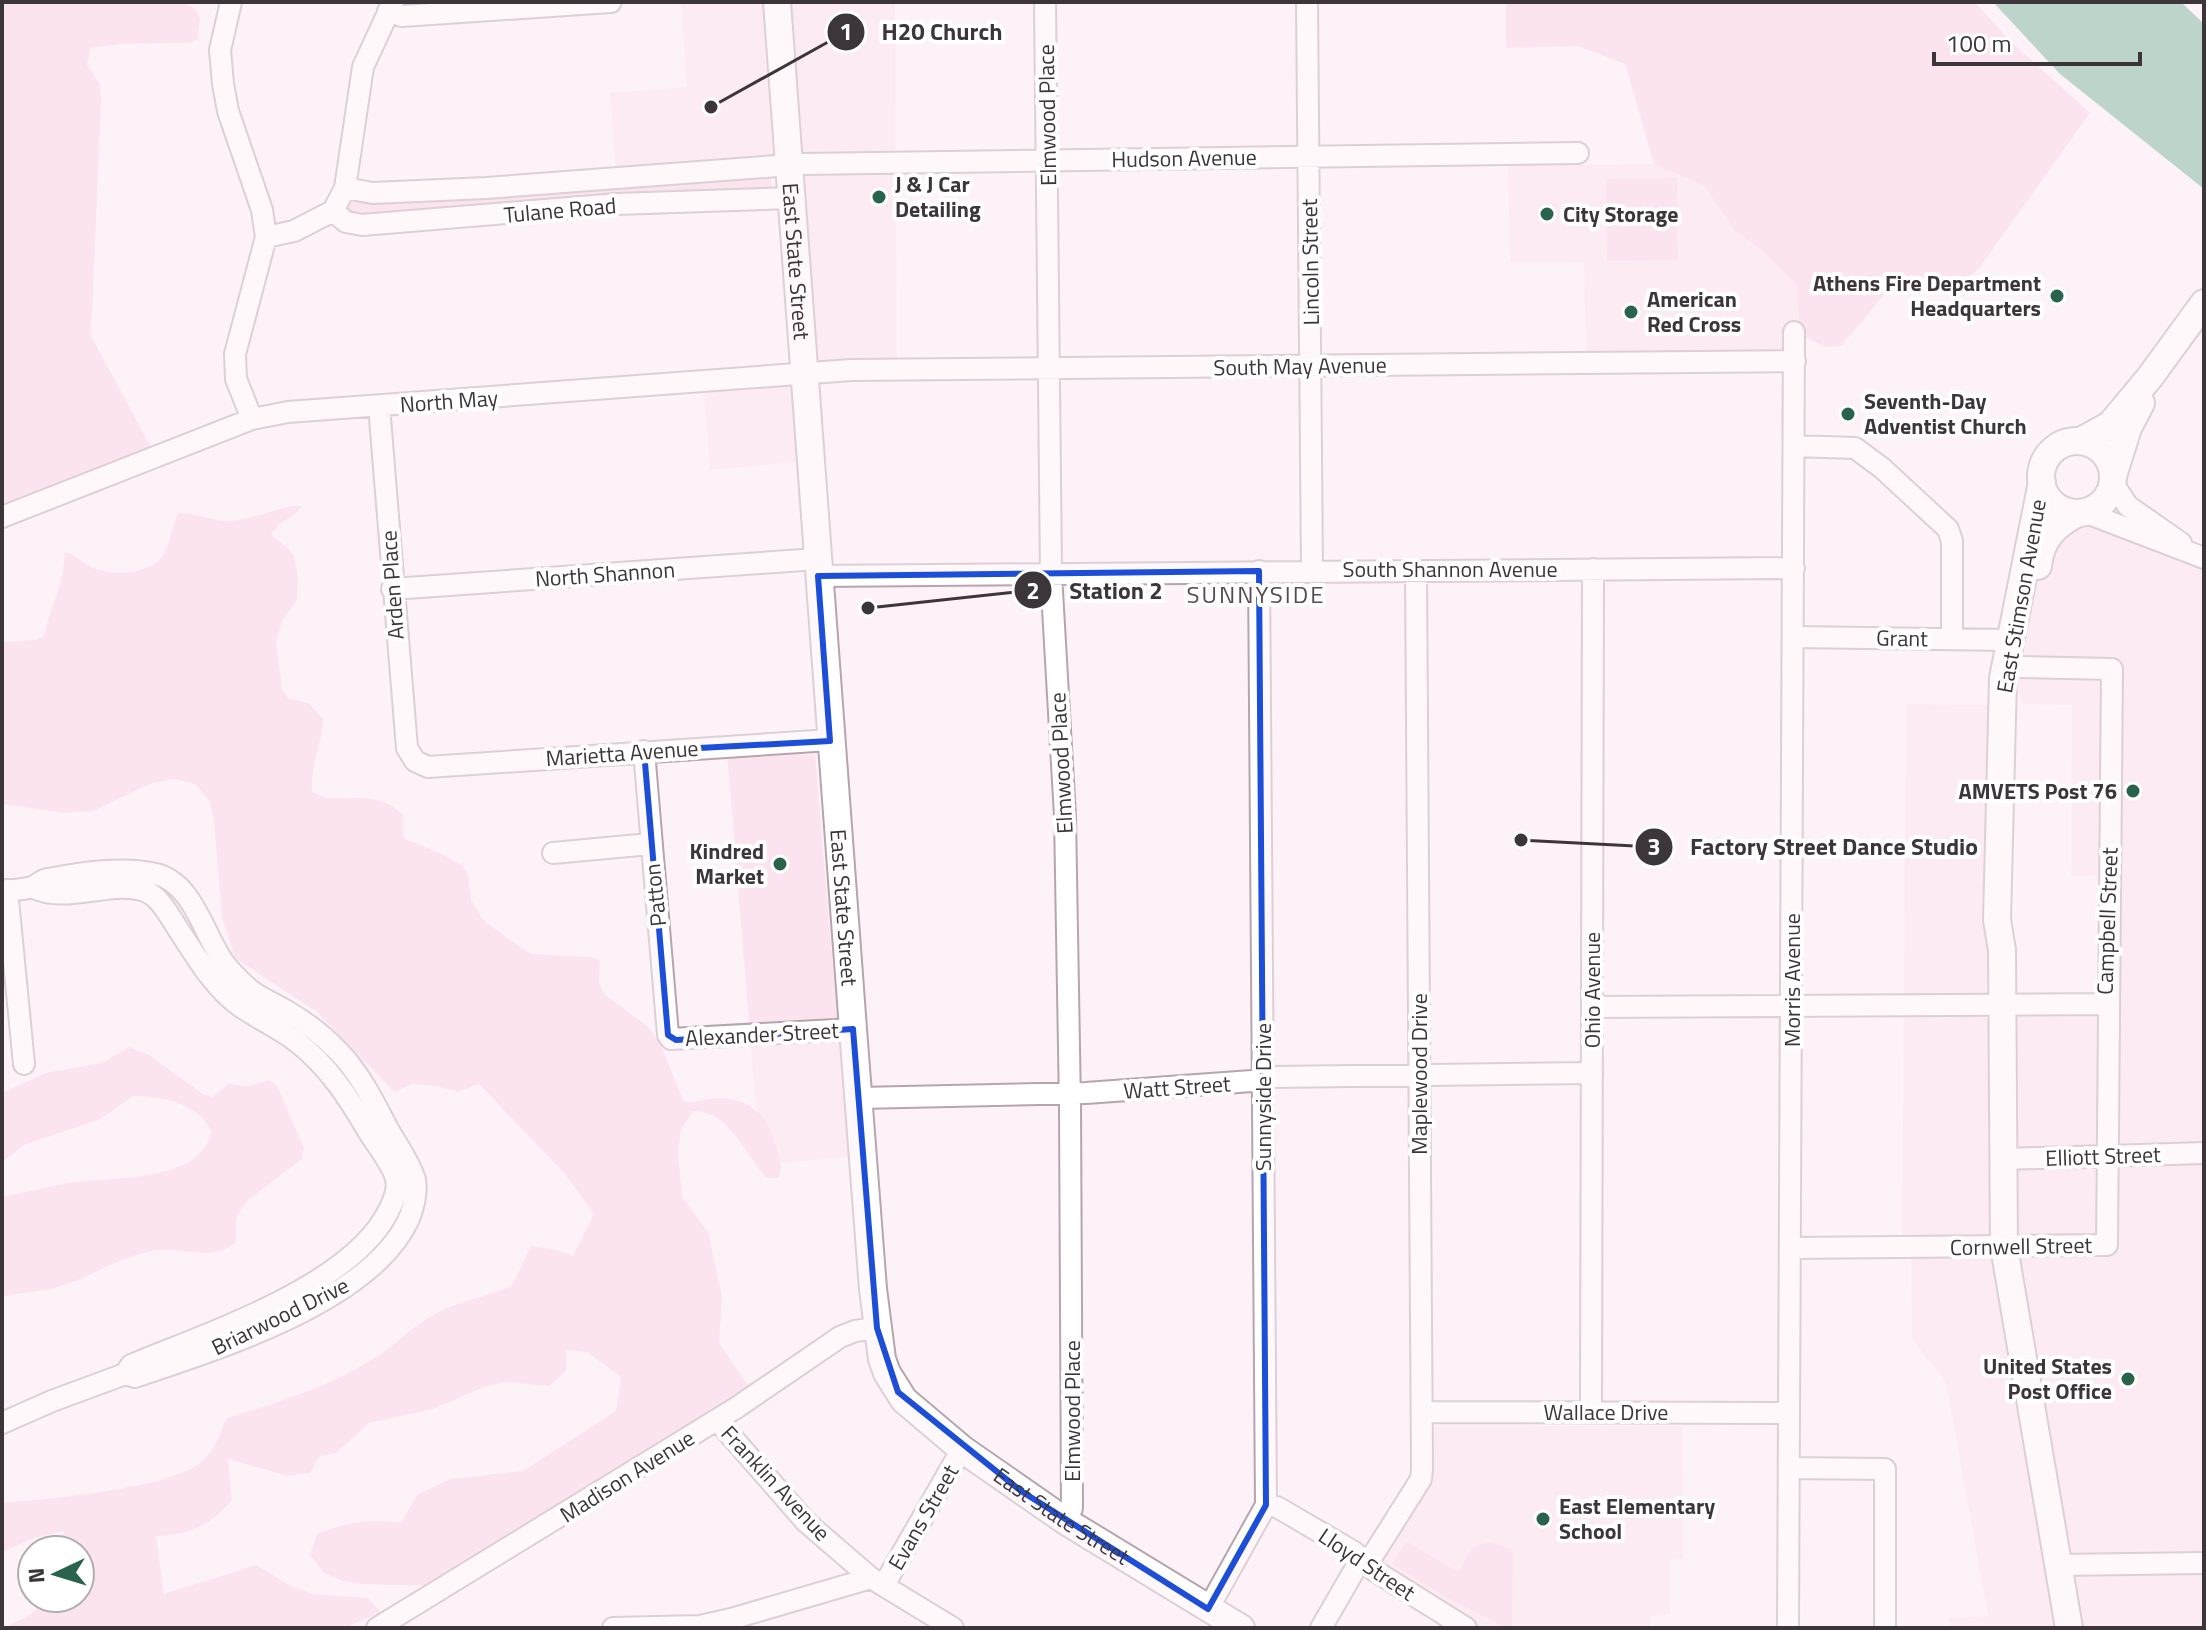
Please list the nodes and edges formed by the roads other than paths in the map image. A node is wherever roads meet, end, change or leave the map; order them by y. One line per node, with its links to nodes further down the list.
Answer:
1 (231, 2): 14 (street)
2 (611, 2): 6 (street)
3 (777, 2): 10 (main road, East State Street)
4 (1045, 2): 9 (street, Elmwood Place)
5 (1307, 2): 8 (street, Lincoln Street)
6 (390, 7): 11 (street)
7 (1578, 153): 8 (street, Hudson Avenue)
8 (1309, 157): 9 (street, Hudson Avenue); 18 (street, Lincoln Street)
9 (1047, 160): 10 (street, Hudson Avenue); 19 (street, Elmwood Place)
10 (790, 165): 11 (street, Tulane Road); 12 (main road, East State Street)
11 (345, 188): 13 (street)
12 (791, 198): 13 (street, Tulane Road); 20 (main road, East State Street)
13 (333, 211): 14 (street)
14 (266, 237): 23 (street)
15 (2204, 303): 21 (main road)
16 (1794, 332): 17 (street, Morris Avenue)
17 (1795, 361): 18 (street, South May Avenue); 25 (street, Morris Avenue)
18 (1311, 365): 19 (street, South May Avenue); 34 (street, Lincoln Street)
19 (1049, 367): 20 (street, South May Avenue); 37 (street, Elmwood Place)
20 (804, 373): 22 (street, North May); 31 (main road, East State Street)
21 (2150, 377): 24 (main road); 26 (main road)
22 (379, 406): 23 (street, North May); 38 (street, Arden Place)
23 (252, 419): 29 (street, North May)
24 (2081, 441): 26 (main road); 27 (main road)
25 (1795, 446): 32 (street, Morris Avenue); 40 (street)
26 (2113, 479): 28 (main road); 30 (street)
27 (2042, 482): 28 (main road); 41 (main road, East Stimson Avenue)
28 (2081, 513): 30 (street); 42 (main road, East Stimson Avenue)
29 (2, 517)
30 (2197, 555)
31 (818, 568): 37 (street, South Shannon Avenue); 38 (street, North Shannon); 43 (main road, East State Street)
32 (1794, 568): 33 (street, South Shannon Avenue); 39 (street, Morris Avenue)
33 (1593, 569): 35 (street, South Shannon Avenue); 53 (street, Ohio Avenue)
34 (1312, 570): 35 (street, South Shannon Avenue); 36 (street, South Shannon Avenue)
35 (1416, 570): 58 (street, Maplewood Drive)
36 (1259, 571): 37 (street, South Shannon Avenue); 59 (street, Sunnyside Drive)
37 (1051, 574): 60 (street, Elmwood Place)
38 (392, 589): 45 (street, Arden Place)
39 (1794, 637): 40 (street, Grant); 52 (street, Morris Avenue)
40 (1952, 639): 41 (street, Grant)
41 (2009, 640): 49 (main road, East Stimson Avenue)
42 (2018, 667): 49 (main road, East Stimson Avenue); 51 (street, Campbell Street)
43 (830, 740): 44 (street, Marietta Avenue); 54 (main road, East State Street)
44 (644, 751): 45 (street, Marietta Avenue); 46 (street, Patton)
45 (415, 761)
46 (650, 844): 47 (street); 55 (street, Patton)
47 (553, 853)
48 (5, 890): 56 (street); 72 (street, Briarwood Drive)
49 (2002, 950): 50 (main road, East Stimson Avenue)
50 (2001, 1004): 51 (street, Campbell Street); 52 (street, Campbell Street); 64 (main road, East Stimson Avenue)
51 (2108, 1004): 63 (street, Cornwell Street)
52 (1792, 1005): 53 (street); 66 (street, Morris Avenue)
53 (1592, 1007): 57 (street, Ohio Avenue)
54 (853, 1029): 55 (street, Alexander Street); 61 (main road, East State Street)
55 (671, 1039)
56 (24, 1064)
57 (1592, 1073): 58 (street, Watt Street); 69 (street, Ohio Avenue)
58 (1419, 1075): 59 (street, Watt Street); 68 (street, Maplewood Drive)
59 (1263, 1079): 60 (street, Watt Street); 75 (street, Sunnyside Drive)
60 (1070, 1094): 61 (street, Watt Street); 76 (street, Elmwood Place)
61 (859, 1098): 67 (main road, East State Street)
62 (2204, 1153): 63 (street, Elliott Street)
63 (2108, 1155): 64 (street, Elliott Street); 65 (street, Cornwell Street)
64 (2003, 1159): 65 (main road, East Stimson Avenue)
65 (2004, 1247): 66 (street, Cornwell Street); 79 (main road, East Stimson Avenue)
66 (1790, 1248): 70 (street, Morris Avenue)
67 (877, 1328): 71 (street, Madison Avenue); 73 (main road, East State Street)
68 (1422, 1412): 69 (street, Wallace Drive); 77 (street, Maplewood Drive)
69 (1591, 1412): 70 (street, Wallace Drive)
70 (1789, 1413): 74 (street, Morris Avenue)
71 (717, 1420): 80 (street, Franklin Avenue); 82 (street, Madison Avenue)
72 (2, 1423)
73 (962, 1449): 76 (main road, East State Street); 80 (street, Evans Street)
74 (1789, 1468): 88 (street, Morris Avenue); 89 (street)
75 (1266, 1505): 77 (street, Lloyd Street); 81 (street, Sunnyside Drive)
76 (1067, 1522): 81 (main road, East State Street)
77 (1365, 1560): 86 (street, Maplewood Drive); 87 (street, Lloyd Street)
78 (2204, 1563): 79 (street)
79 (2058, 1565): 90 (main road, East Stimson Avenue)
80 (877, 1581): 83 (street); 84 (street, Franklin Avenue)
81 (1208, 1609): 85 (main road, East State Street)
82 (389, 1626)
83 (613, 1628)
84 (953, 1628)
85 (1241, 1628)
86 (1321, 1628)
87 (1466, 1628)
88 (1788, 1628)
89 (1885, 1628)
90 (2069, 1628)

